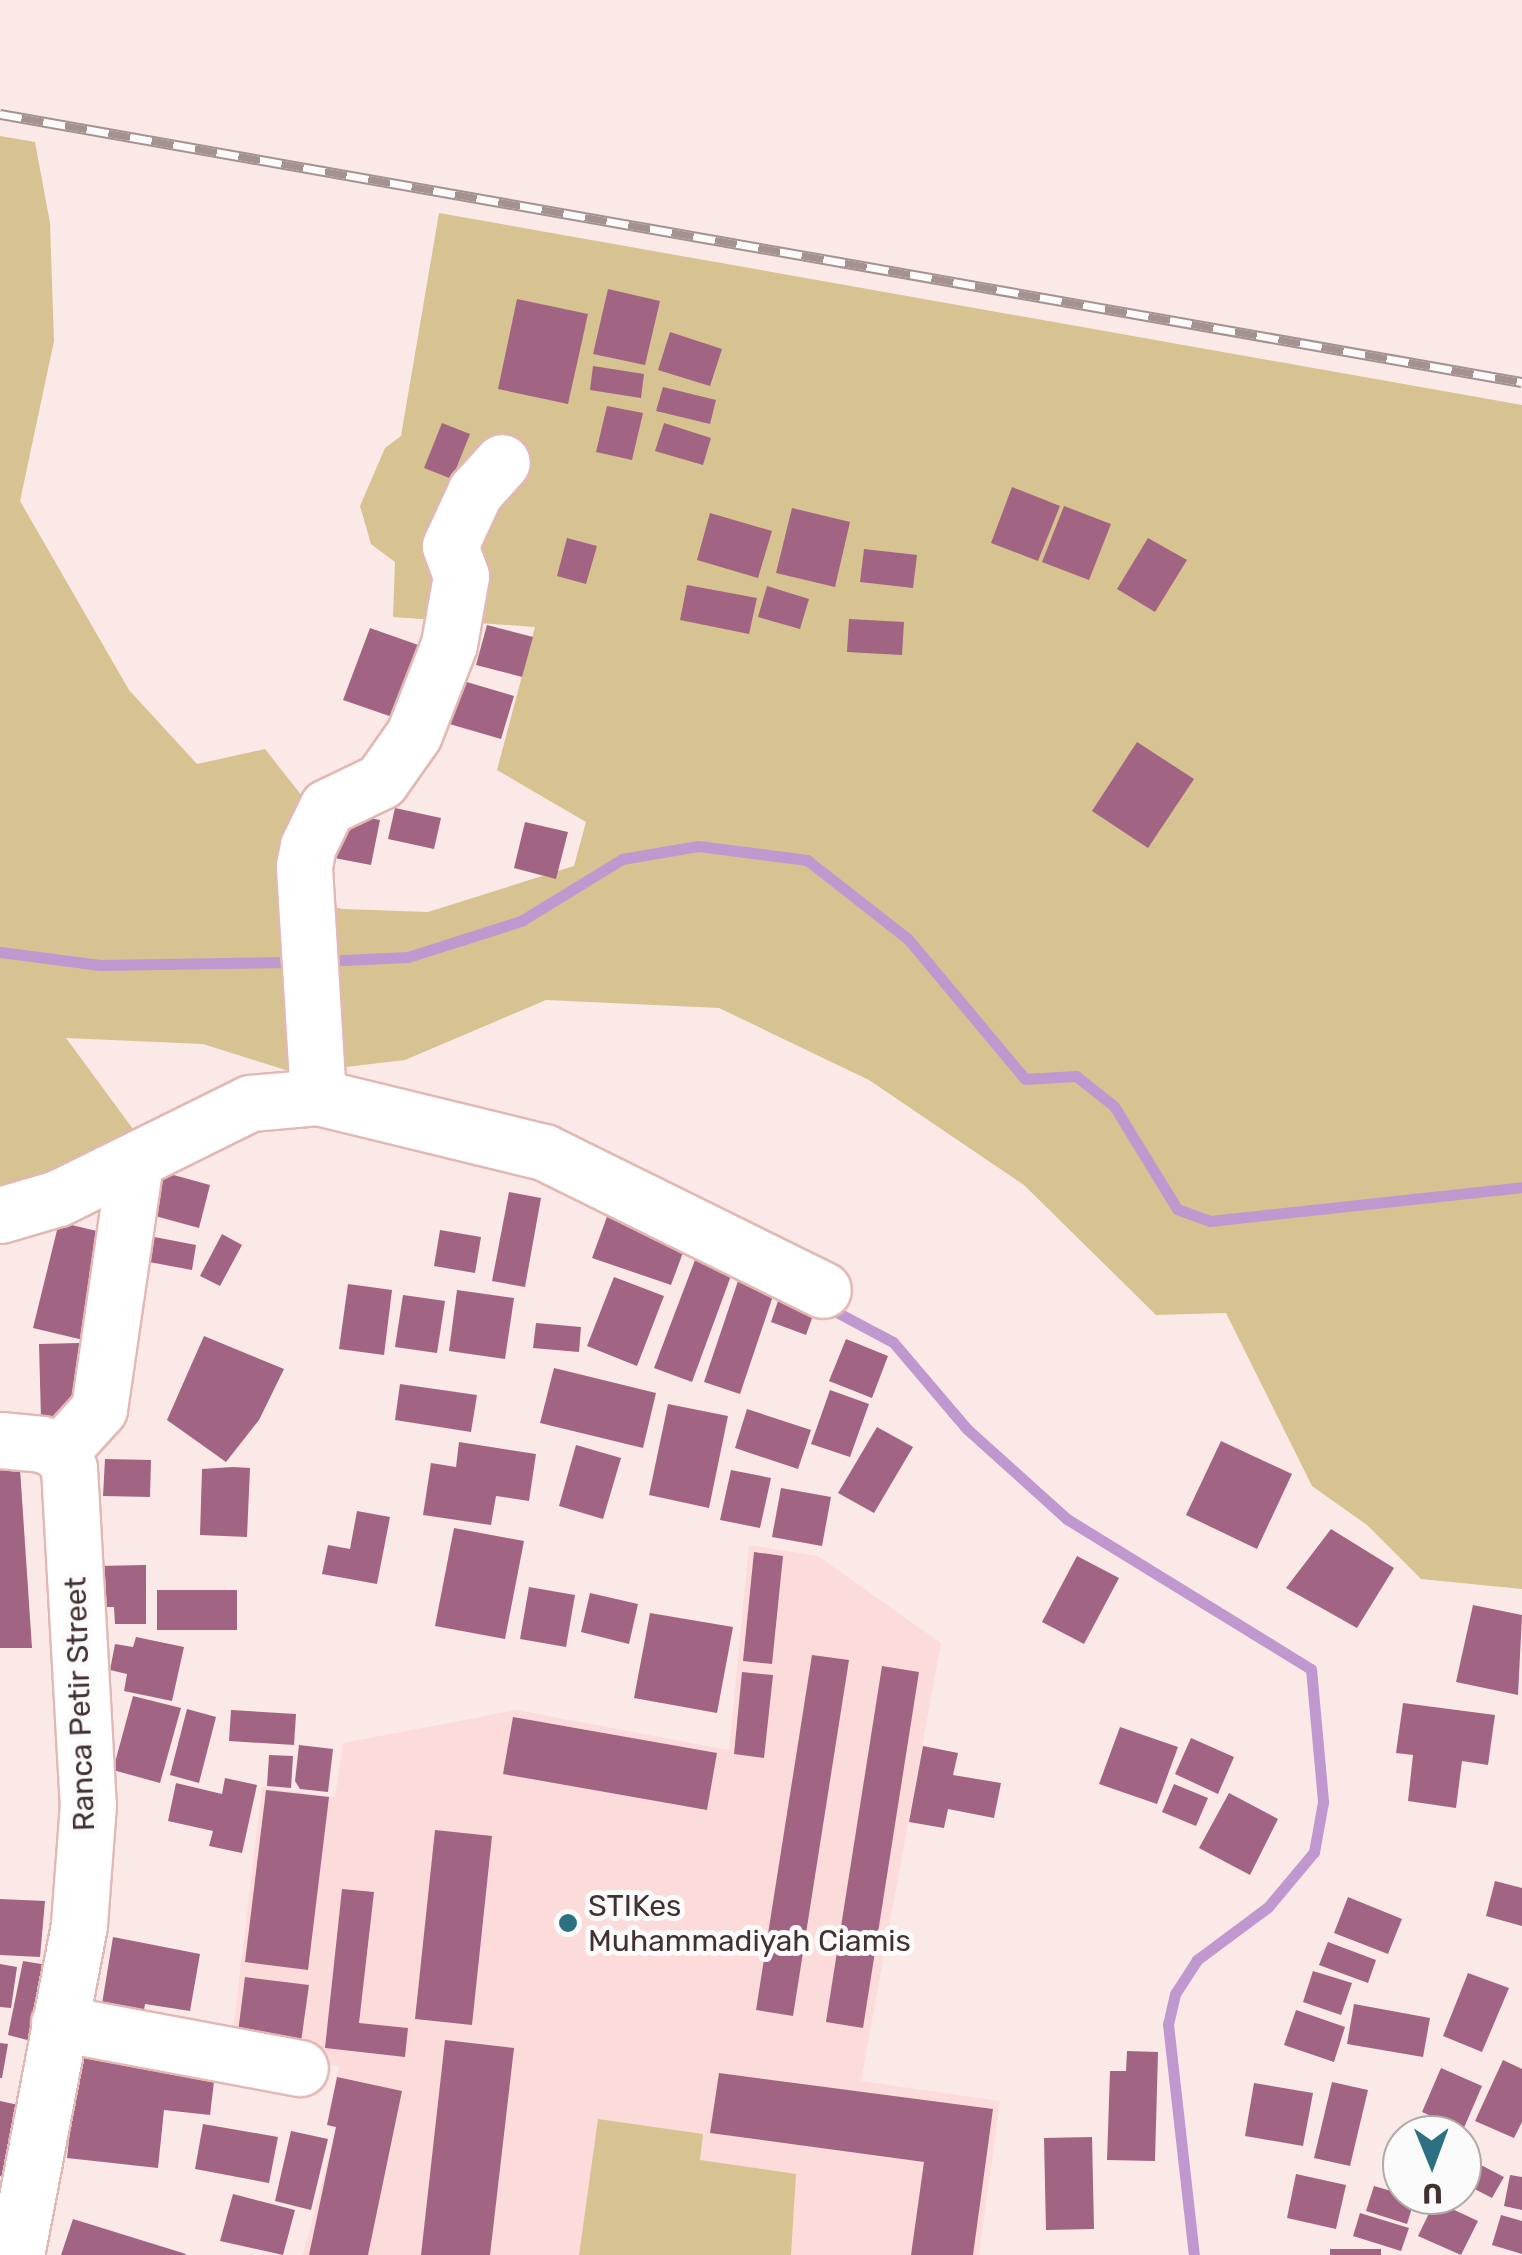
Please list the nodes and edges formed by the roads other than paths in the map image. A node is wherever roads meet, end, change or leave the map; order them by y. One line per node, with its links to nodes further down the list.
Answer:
1 (502, 462): 2 (street)
2 (318, 1098): 3 (street); 5 (street)
3 (135, 1163): 4 (street); 7 (street)
4 (0, 1215)
5 (823, 1290)
6 (0, 1440): 7 (street)
7 (60, 1452): 8 (street, Ranca Petir Street)
8 (59, 2024): 9 (street); 10 (street, Ranca Petir Street)
9 (300, 2068)
10 (16, 2255)

